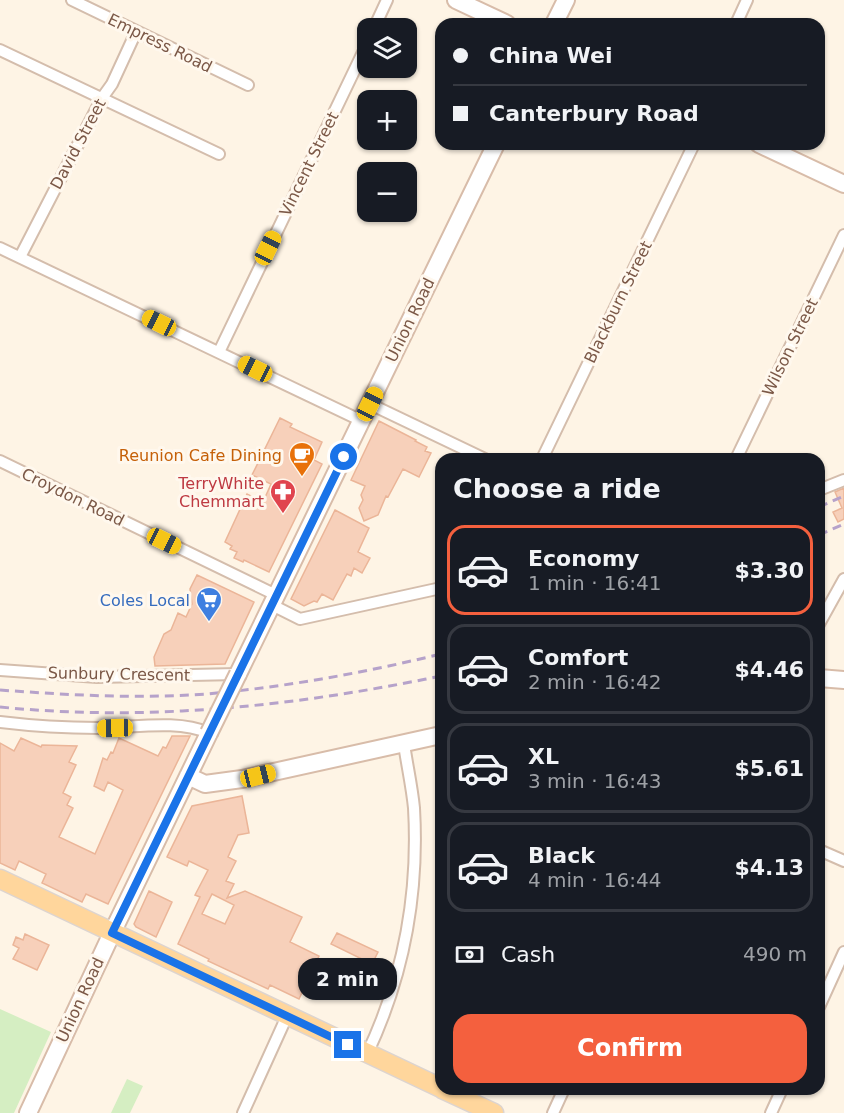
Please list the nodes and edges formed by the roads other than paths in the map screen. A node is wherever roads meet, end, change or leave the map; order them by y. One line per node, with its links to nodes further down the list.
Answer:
1 (72, 0): 10 (street, Empress Road)
2 (387, 0): 6 (street)
3 (456, 0): 7 (main road)
4 (566, 0): 8 (main road)
5 (747, 0): 9 (street)
6 (379, 18)
7 (494, 18)
8 (557, 18)
9 (739, 18)
10 (136, 32): 13 (street, Empress Road); 14 (street, David Street)
11 (0, 50): 14 (street)
12 (357, 65): 23 (street, Vincent Street)
13 (248, 85)
14 (102, 98): 18 (street); 22 (street, David Street)
15 (493, 150): 24 (main road, Union Road)
16 (691, 150): 27 (street, Blackburn Street)
17 (773, 150): 19 (main road)
18 (219, 154)
19 (843, 179)
20 (844, 235): 28 (street, Wilson Street)
21 (0, 248): 22 (street)
22 (20, 257): 23 (street)
23 (219, 352): 25 (street)
24 (370, 404): 25 (main road, Union Road); 26 (street)
25 (362, 420): 34 (main road, Union Road)
26 (472, 453)
27 (545, 453)
28 (739, 453)
29 (0, 461): 34 (street, Croydon Road)
30 (844, 480): 31 (street)
31 (825, 488)
32 (844, 579): 35 (street)
33 (435, 589): 34 (street, Croydon Road)
34 (274, 600): 37 (main road, Union Road)
35 (825, 613)
36 (0, 670): 37 (street, Sunbury Crescent)
37 (238, 674): 41 (main road, Union Road, bridge)
38 (825, 678): 39 (main road)
39 (844, 680)
40 (0, 722): 41 (street)
41 (209, 733): 44 (main road, Union Road)
42 (435, 736): 43 (main road)
43 (404, 744): 44 (main road); 52 (street)
44 (188, 776): 48 (main road, Union Road)
45 (825, 853): 46 (street)
46 (844, 861)
47 (0, 879): 48 (main road)
48 (112, 933): 51 (main road); 58 (main road, Union Road)
49 (844, 952): 50 (street)
50 (825, 994)
51 (287, 1016): 52 (main road); 59 (street)
52 (367, 1054): 53 (main road)
53 (435, 1086)
54 (448, 1095): 57 (main road)
55 (561, 1095): 61 (street)
56 (779, 1095): 62 (street)
57 (460, 1106): 60 (main road)
58 (28, 1113)
59 (243, 1113)
60 (494, 1113)
61 (553, 1113)
62 (771, 1113)

